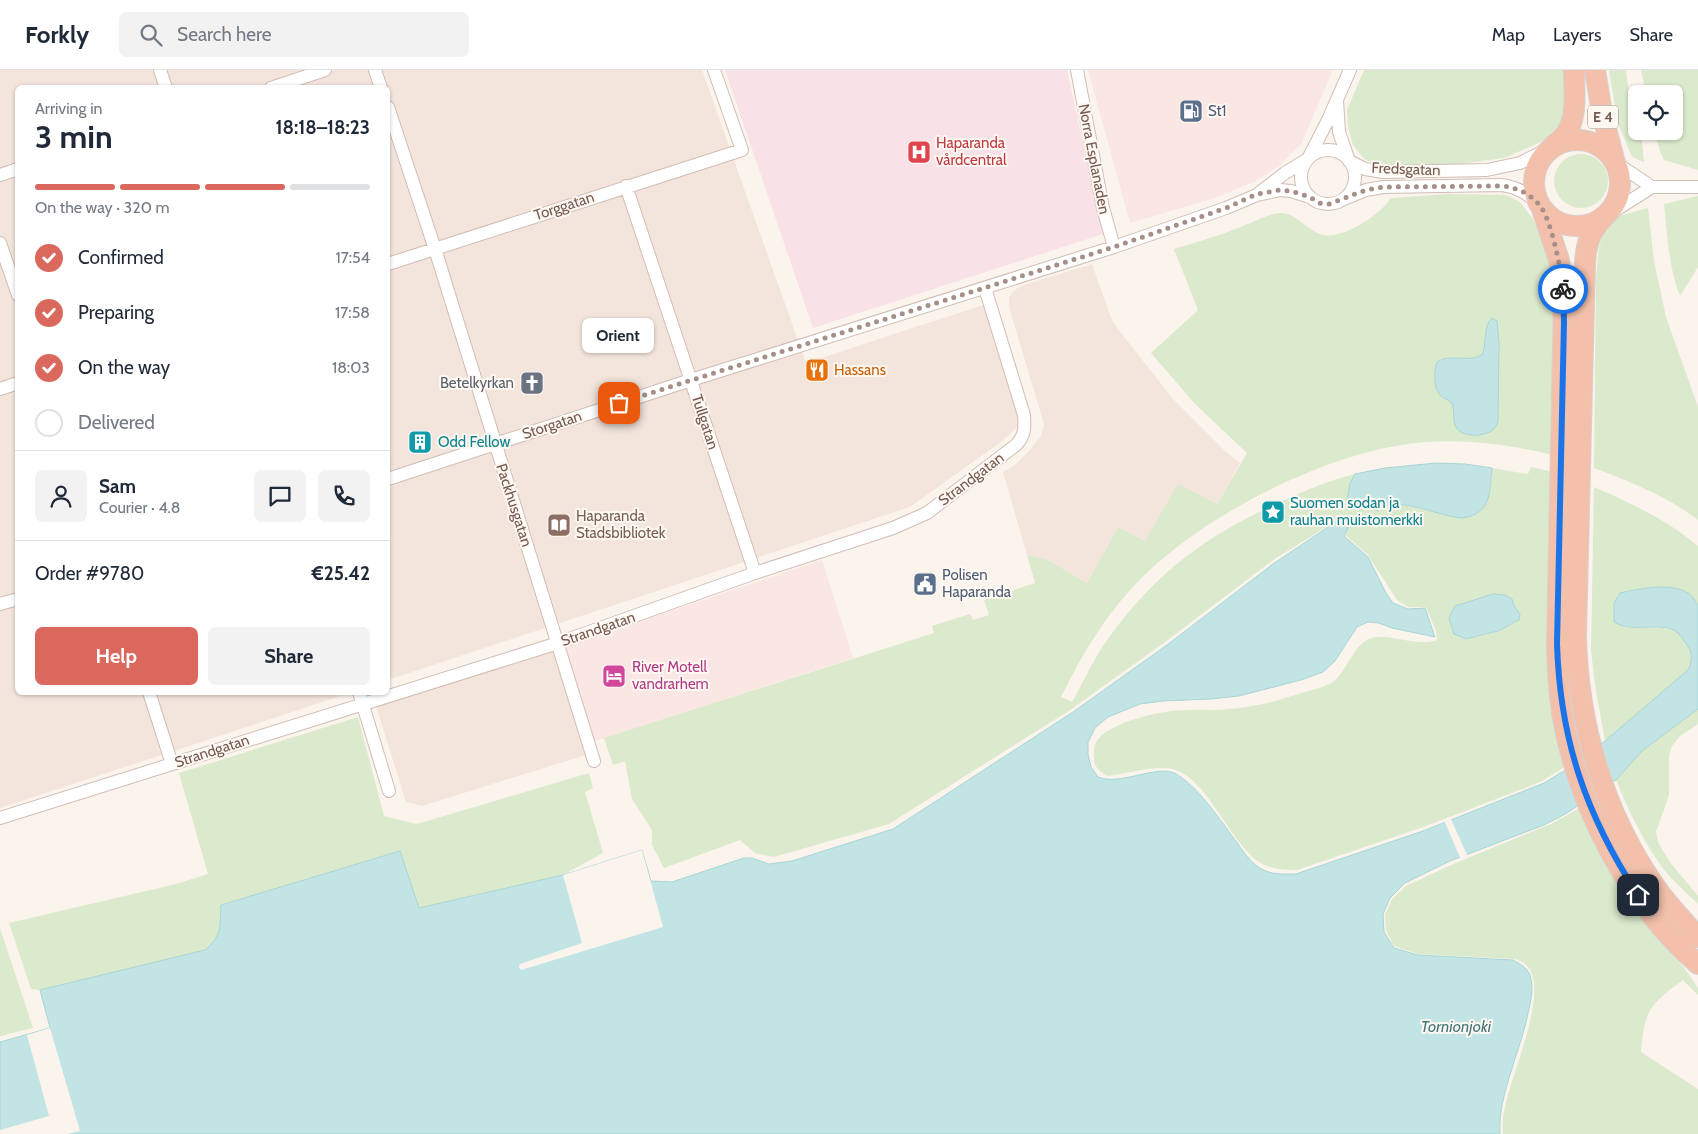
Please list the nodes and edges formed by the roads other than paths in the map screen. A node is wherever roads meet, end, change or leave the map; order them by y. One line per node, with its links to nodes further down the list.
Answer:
1 (160, 70): 9 (street)
2 (325, 70): 10 (street)
3 (375, 70): 11 (street)
4 (714, 70): 20 (street, Torggatan)
5 (1077, 70): 29 (street, Norra Esplanaden)
6 (1350, 70): 12 (street)
7 (1574, 70): 14 (highway, E 4)
8 (1595, 70): 17 (highway, E 4)
9 (165, 85)
10 (280, 85)
11 (380, 85)
12 (1337, 100): 15 (street); 16 (street)
13 (390, 113): 30 (street, Packhusgatan)
14 (1550, 148): 16 (street, Fredsgatan); 17 (highway, E 4); 26 (highway, E 4)
15 (1308, 159): 16 (street, Storgatan); 23 (street, Storgatan); 24 (street)
16 (1349, 161): 25 (street)
17 (1616, 163): 21 (street); 27 (highway, E 4)
18 (15, 170): 19 (street)
19 (0, 174)
20 (626, 186): 30 (street, Torggatan); 34 (street, Tullgatan)
21 (1652, 187): 22 (street); 27 (street)
22 (1698, 187)
23 (1257, 194): 24 (street, Storgatan); 29 (street, Storgatan)
24 (1310, 197): 25 (street, Storgatan)
25 (1344, 199): 26 (street, Fredsgatan)
26 (1542, 209): 27 (highway); 51 (highway, E 4)
27 (1603, 218): 50 (highway, E 4)
28 (0, 243): 32 (street)
29 (1114, 247): 33 (street, Storgatan)
30 (435, 249): 31 (street, Torggatan); 37 (street, Packhusgatan)
31 (390, 263)
32 (15, 287)
33 (985, 288): 34 (street, Storgatan); 39 (street, Strandgatan)
34 (691, 380): 37 (street, Storgatan); 39 (street, Tullgatan)
35 (15, 384): 36 (street)
36 (0, 389)
37 (494, 444): 38 (street, Storgatan); 42 (street, Packhusgatan)
38 (390, 478)
39 (755, 573): 42 (street, Strandgatan)
40 (15, 600): 41 (street)
41 (0, 604)
42 (558, 642): 43 (street, Strandgatan); 46 (street, Packhusgatan)
43 (390, 690)
44 (150, 695): 47 (street)
45 (361, 698): 47 (street, Strandgatan); 48 (street)
46 (594, 761)
47 (172, 764): 49 (street, Strandgatan)
48 (389, 791)
49 (0, 818)
50 (1698, 937)
51 (1698, 964)

